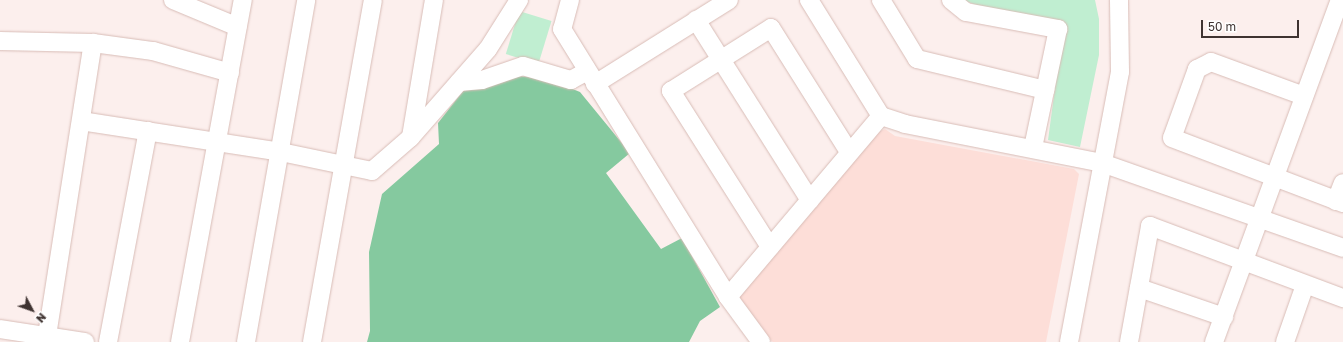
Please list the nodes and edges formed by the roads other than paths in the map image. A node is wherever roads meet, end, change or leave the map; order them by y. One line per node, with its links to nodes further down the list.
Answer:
1 (173, 0): 15 (street)
2 (243, 0): 15 (street)
3 (306, 0): 30 (street)
4 (373, 0): 32 (street)
5 (434, 0): 27 (street)
6 (519, 0): 21 (street)
7 (570, 0): 20 (street)
8 (729, 0): 14 (street)
9 (809, 0): 24 (street)
10 (881, 0): 22 (street)
11 (951, 0): 22 (street)
12 (1120, 0): 33 (street)
13 (1340, 0): 23 (street)
14 (696, 20): 18 (street); 20 (street)
15 (238, 27): 19 (street)
16 (93, 43): 17 (street); 19 (street); 25 (street)
17 (1, 45)
18 (721, 60): 31 (street); 36 (street); 39 (street)
19 (230, 73): 28 (street)
20 (591, 77): 21 (street); 44 (street)
21 (459, 82): 27 (street)
22 (1045, 90): 29 (street)
23 (1304, 96): 34 (street); 34 (street)
24 (881, 116): 29 (street); 31 (street)
25 (81, 121): 26 (street); 48 (street)
26 (148, 131): 28 (street); 50 (street)
27 (410, 138): 32 (street)
28 (216, 142): 30 (street); 51 (street)
29 (1033, 148): 33 (street)
30 (281, 152): 32 (street); 52 (street)
31 (849, 152): 36 (street)
32 (344, 163): 53 (street)
33 (1102, 163): 38 (street); 55 (street)
34 (1274, 178): 37 (street); 38 (street)
35 (1343, 183): 37 (street)
36 (810, 200): 39 (street)
37 (1340, 202)
38 (1260, 216): 40 (street); 41 (street)
39 (770, 247): 44 (street)
40 (1343, 248)
41 (1244, 261): 42 (street); 43 (street); 46 (street)
42 (1305, 284): 45 (street); 58 (street)
43 (1139, 288): 46 (street); 56 (street)
44 (728, 297): 54 (street)
45 (1343, 298)
46 (1224, 317): 57 (street)
47 (0, 329): 48 (street)
48 (47, 339): 49 (street)
49 (85, 342)
50 (108, 342)
51 (180, 342)
52 (246, 342)
53 (312, 342)
54 (761, 342)
55 (1069, 342)
56 (1129, 342)
57 (1214, 342)
58 (1285, 342)

